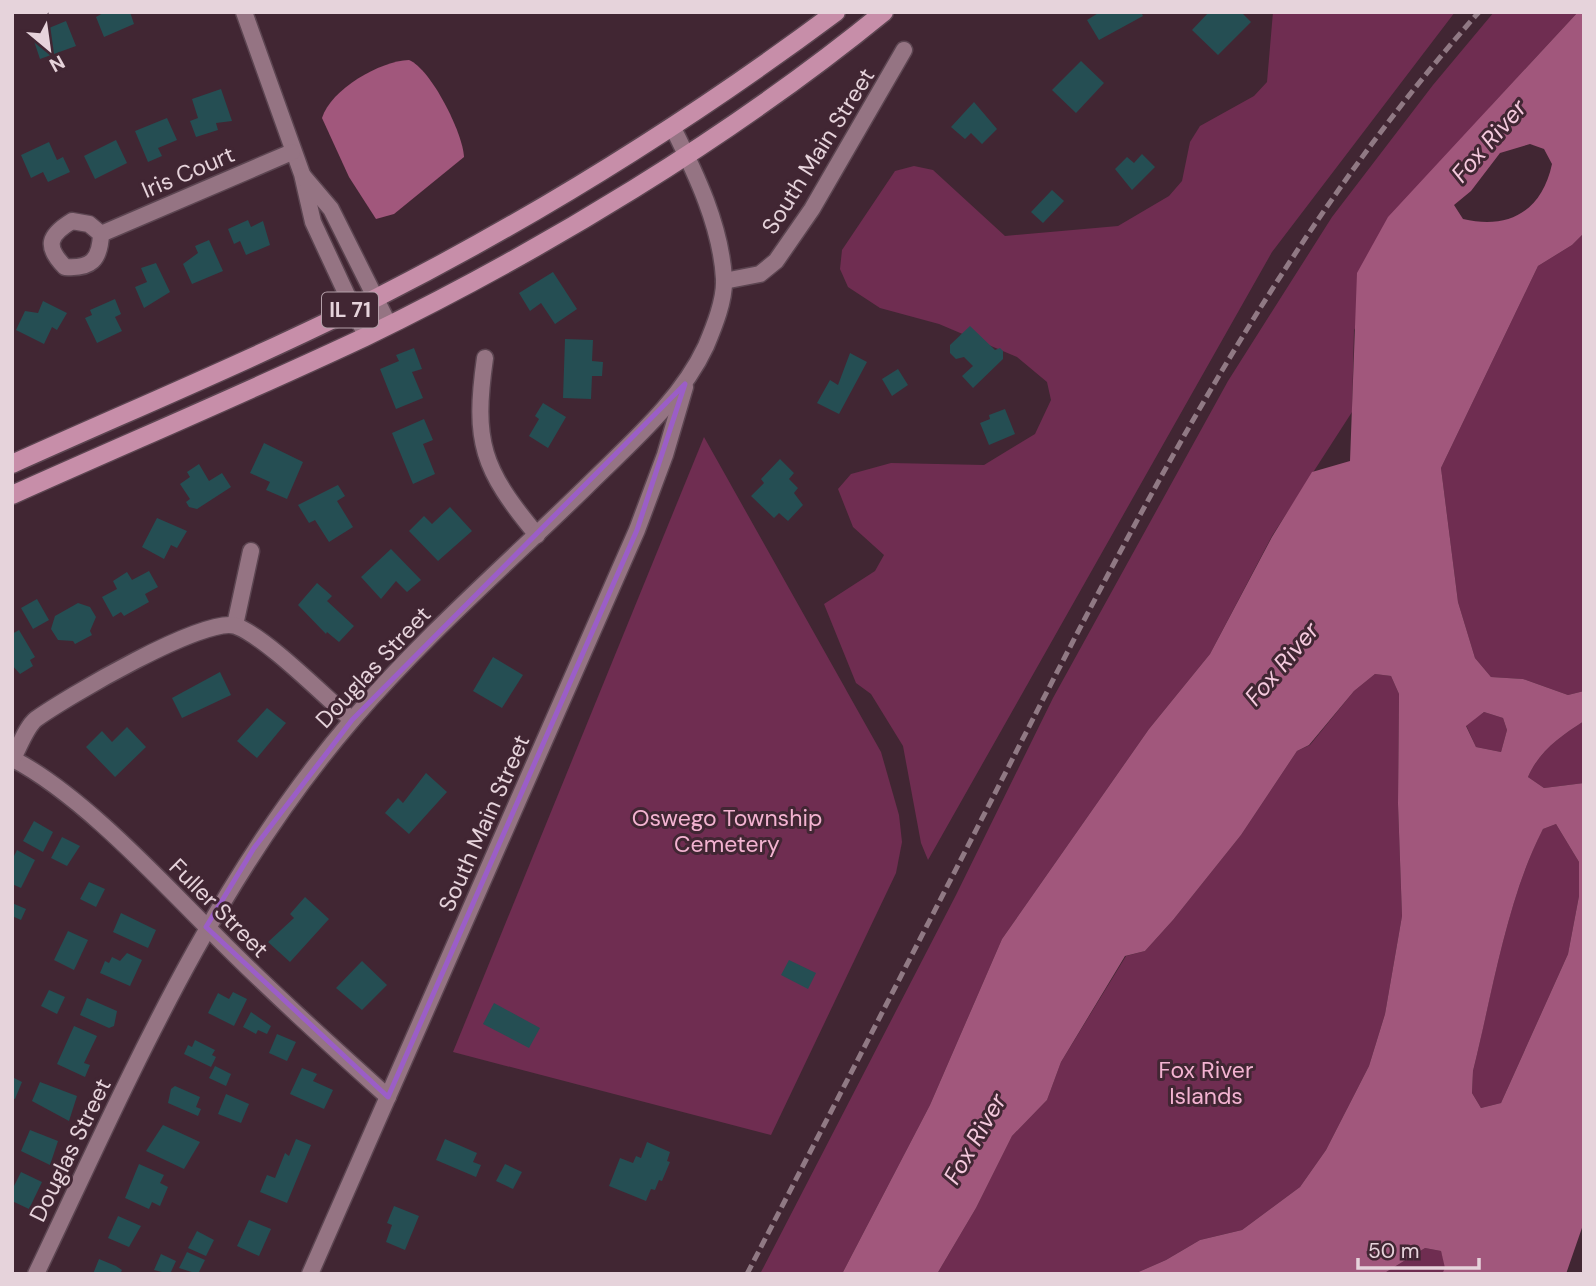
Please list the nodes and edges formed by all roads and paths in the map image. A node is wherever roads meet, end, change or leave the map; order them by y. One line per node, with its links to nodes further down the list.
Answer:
1 (836, 12): 5 (main road, IL 71)
2 (884, 12): 7 (main road, IL 71)
3 (246, 13): 6 (street)
4 (904, 50): 10 (street, South Main Street)
5 (673, 128): 7 (street, Douglas Street); 11 (main road, IL 71)
6 (292, 152): 8 (street); 9 (street, Iris Court)
7 (686, 154): 10 (street, Douglas Street); 13 (main road, IL 71)
8 (302, 174): 11 (street); 12 (street)
9 (101, 234)
10 (724, 281): 16 (street, Douglas Street)
11 (376, 298): 12 (main road, IL 71); 13 (street)
12 (353, 309): 14 (street); 17 (main road, IL 71)
13 (389, 324): 14 (main road, IL 71)
14 (366, 336): 18 (main road, IL 71)
15 (485, 358): 19 (street)
16 (685, 384): 19 (street, Douglas Street); 25 (street, South Main Street)
17 (12, 464)
18 (12, 495)
19 (537, 535): 22 (street, Douglas Street)
20 (251, 551): 21 (street)
21 (235, 625): 22 (street); 23 (street)
22 (352, 720): 24 (street, Douglas Street)
23 (13, 760): 24 (street, Fuller Street)
24 (206, 927): 25 (street, Fuller Street); 26 (street, Douglas Street)
25 (388, 1097): 27 (street, South Main Street)
26 (36, 1274)
27 (310, 1274)

